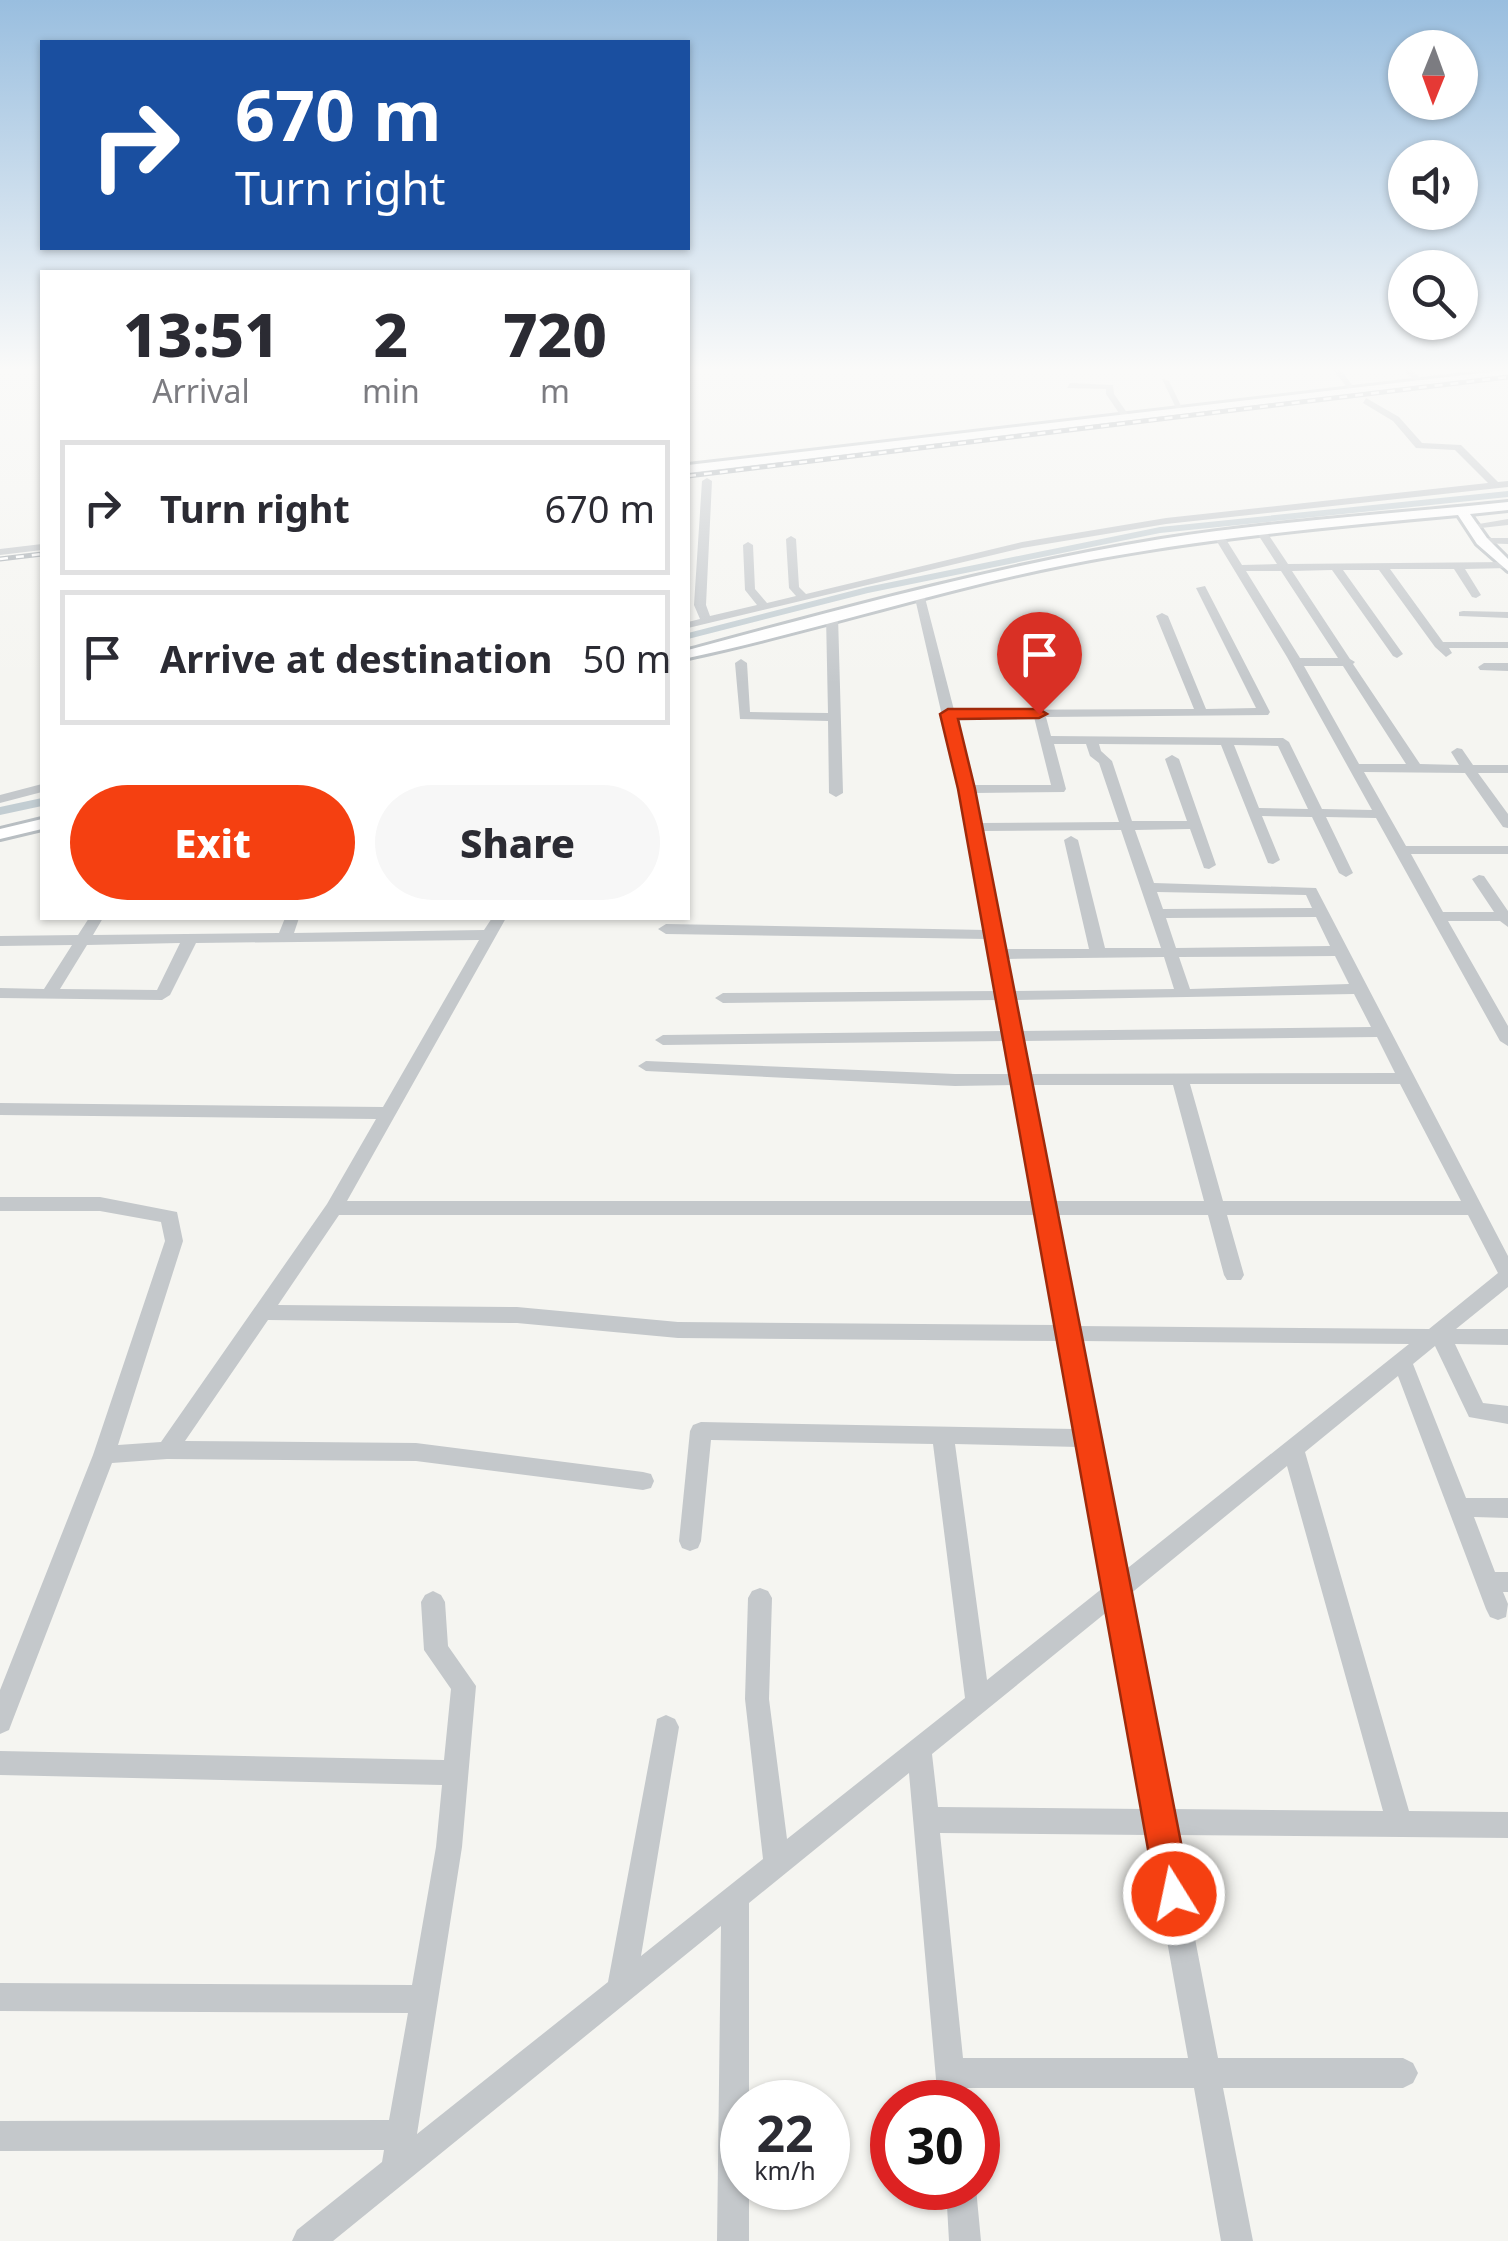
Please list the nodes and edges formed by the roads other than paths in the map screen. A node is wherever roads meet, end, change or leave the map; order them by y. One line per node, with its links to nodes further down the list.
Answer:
1 (1485, 475): 4 (street)
2 (707, 481): 33 (street)
3 (1508, 484): 4 (street)
4 (1495, 485): 23 (street)
5 (1508, 506): 6 (street)
6 (1462, 511): 8 (street); 9 (street)
7 (1508, 522): 8 (street)
8 (1472, 526): 12 (street)
9 (1260, 530): 10 (street); 20 (street)
10 (1218, 535): 22 (street); 25 (street)
11 (790, 539): 27 (street)
12 (1482, 541): 13 (street); 19 (street)
13 (1508, 541)
14 (748, 545): 28 (street)
15 (40, 546): 16 (street)
16 (0, 552)
17 (1382, 566): 18 (street); 21 (street); 35 (street)
18 (1458, 566): 19 (street); 26 (street)
19 (1508, 566)
20 (1287, 567): 21 (street); 22 (street); 39 (street)
21 (1335, 567): 37 (street)
22 (1238, 568): 38 (street)
23 (904, 572): 25 (street); 27 (street)
24 (1201, 588): 43 (street)
25 (926, 590): 31 (street); 44 (street)
26 (1476, 595)
27 (802, 596): 28 (street)
28 (764, 606): 33 (street)
29 (1464, 614): 30 (street)
30 (1508, 614)
31 (832, 616): 36 (street); 46 (street)
32 (1162, 616): 43 (street)
33 (706, 620): 34 (street)
34 (690, 624)
35 (1508, 645)
36 (690, 653)
37 (1397, 654)
38 (1296, 662): 39 (street); 52 (street)
39 (1349, 662): 53 (street)
40 (741, 664): 46 (street)
41 (1484, 667): 42 (street)
42 (1508, 667)
43 (1202, 713): 45 (street)
44 (948, 714): 45 (street); 57 (street)
45 (1039, 714): 47 (street)
46 (835, 717): 58 (street)
47 (1047, 740): 48 (street); 57 (street)
48 (1090, 740): 49 (street); 65 (street)
49 (1226, 742): 60 (street); 61 (street)
50 (1457, 752): 54 (street)
51 (1172, 759): 66 (street)
52 (1355, 768): 53 (street); 62 (street)
53 (1416, 768): 54 (street)
54 (1469, 769): 55 (street); 64 (street)
55 (1508, 769)
56 (40, 788): 59 (street)
57 (967, 789): 67 (street)
58 (836, 793)
59 (0, 798)
60 (1254, 812): 61 (street); 72 (street)
61 (1316, 813): 62 (street); 74 (street)
62 (1380, 814): 70 (street)
63 (40, 824): 68 (street)
64 (1508, 824)
65 (1128, 826): 66 (street); 67 (street); 76 (street)
66 (1196, 826): 73 (street)
67 (971, 827): 90 (street)
68 (0, 834)
69 (1071, 840): 93 (street)
70 (1400, 850): 71 (street); 79 (street)
71 (1508, 850)
72 (1273, 860)
73 (1210, 865)
74 (1346, 873)
75 (1479, 879): 80 (street)
76 (1149, 887): 77 (street); 78 (street)
77 (1321, 912): 78 (street); 91 (street)
78 (1158, 914): 92 (street)
79 (1436, 916): 80 (street); 103 (street)
80 (1507, 919)
81 (95, 920): 88 (street)
82 (291, 920): 86 (street)
83 (498, 920): 85 (street)
84 (666, 930): 90 (street)
85 (489, 935): 86 (street); 109 (street)
86 (284, 939): 89 (street)
87 (0, 940): 88 (street)
88 (82, 941): 89 (street); 96 (street)
89 (188, 942): 96 (street)
90 (993, 944): 93 (street); 98 (street)
91 (1340, 950): 92 (street); 94 (street)
92 (1170, 952): 93 (street); 97 (street)
93 (1098, 953)
94 (1360, 989): 97 (street); 100 (street)
95 (0, 993): 96 (street)
96 (50, 994)
97 (1184, 994): 98 (street)
98 (1003, 995): 99 (street); 101 (street)
99 (723, 998)
100 (1382, 1032): 101 (street); 105 (street)
101 (1011, 1036): 102 (street); 107 (street)
102 (663, 1040)
103 (1508, 1041)
104 (646, 1066): 107 (street)
105 (1406, 1078): 106 (street); 114 (street)
106 (1180, 1079): 107 (street); 113 (street)
107 (1019, 1080): 111 (street)
108 (0, 1109): 109 (street)
109 (388, 1112): 112 (street)
110 (0, 1204): 127 (street)
111 (1043, 1207): 112 (street); 113 (street); 118 (street)
112 (334, 1208): 117 (street)
113 (1216, 1208): 114 (street); 115 (street)
114 (1474, 1208): 116 (street)
115 (1234, 1274)
116 (1508, 1275): 120 (street)
117 (262, 1312): 118 (street); 126 (street)
118 (1067, 1332): 120 (street); 124 (street)
119 (1508, 1337): 120 (street)
120 (1436, 1338): 121 (street); 122 (street)
121 (1402, 1361): 125 (street); 129 (street)
122 (1508, 1415)
123 (944, 1436): 124 (street); 131 (street); 137 (street)
124 (1087, 1438): 133 (street)
125 (1293, 1449): 133 (street); 146 (street)
126 (167, 1450): 127 (street); 128 (street)
127 (104, 1455): 138 (street)
128 (643, 1481)
129 (1460, 1507): 130 (street); 132 (street)
130 (1508, 1508)
131 (690, 1541)
132 (1498, 1582): 136 (street)
133 (1117, 1590): 137 (street); 144 (street)
134 (760, 1598): 147 (street)
135 (433, 1602): 142 (street)
136 (1498, 1609)
137 (978, 1702): 140 (street)
138 (0, 1722)
139 (666, 1727): 149 (street)
140 (920, 1749): 143 (street); 147 (street)
141 (0, 1763): 142 (street)
142 (455, 1773): 151 (street)
143 (928, 1820): 144 (street); 154 (street)
144 (1161, 1823): 146 (street); 152 (street)
145 (1508, 1825): 146 (street)
146 (1400, 1826)
147 (777, 1864): 148 (street)
148 (735, 1898): 149 (street); 161 (street)
149 (622, 1989): 158 (street)
150 (0, 1997): 151 (street)
151 (424, 2000): 156 (street)
152 (1206, 2072): 153 (street); 155 (street); 163 (street)
153 (1404, 2073)
154 (951, 2080)
155 (1000, 2085)
156 (401, 2135): 157 (street); 158 (street)
157 (0, 2136)
158 (396, 2171): 160 (street)
159 (962, 2210): 162 (street)
160 (308, 2241)
161 (733, 2241)
162 (965, 2241)
163 (1237, 2241)

